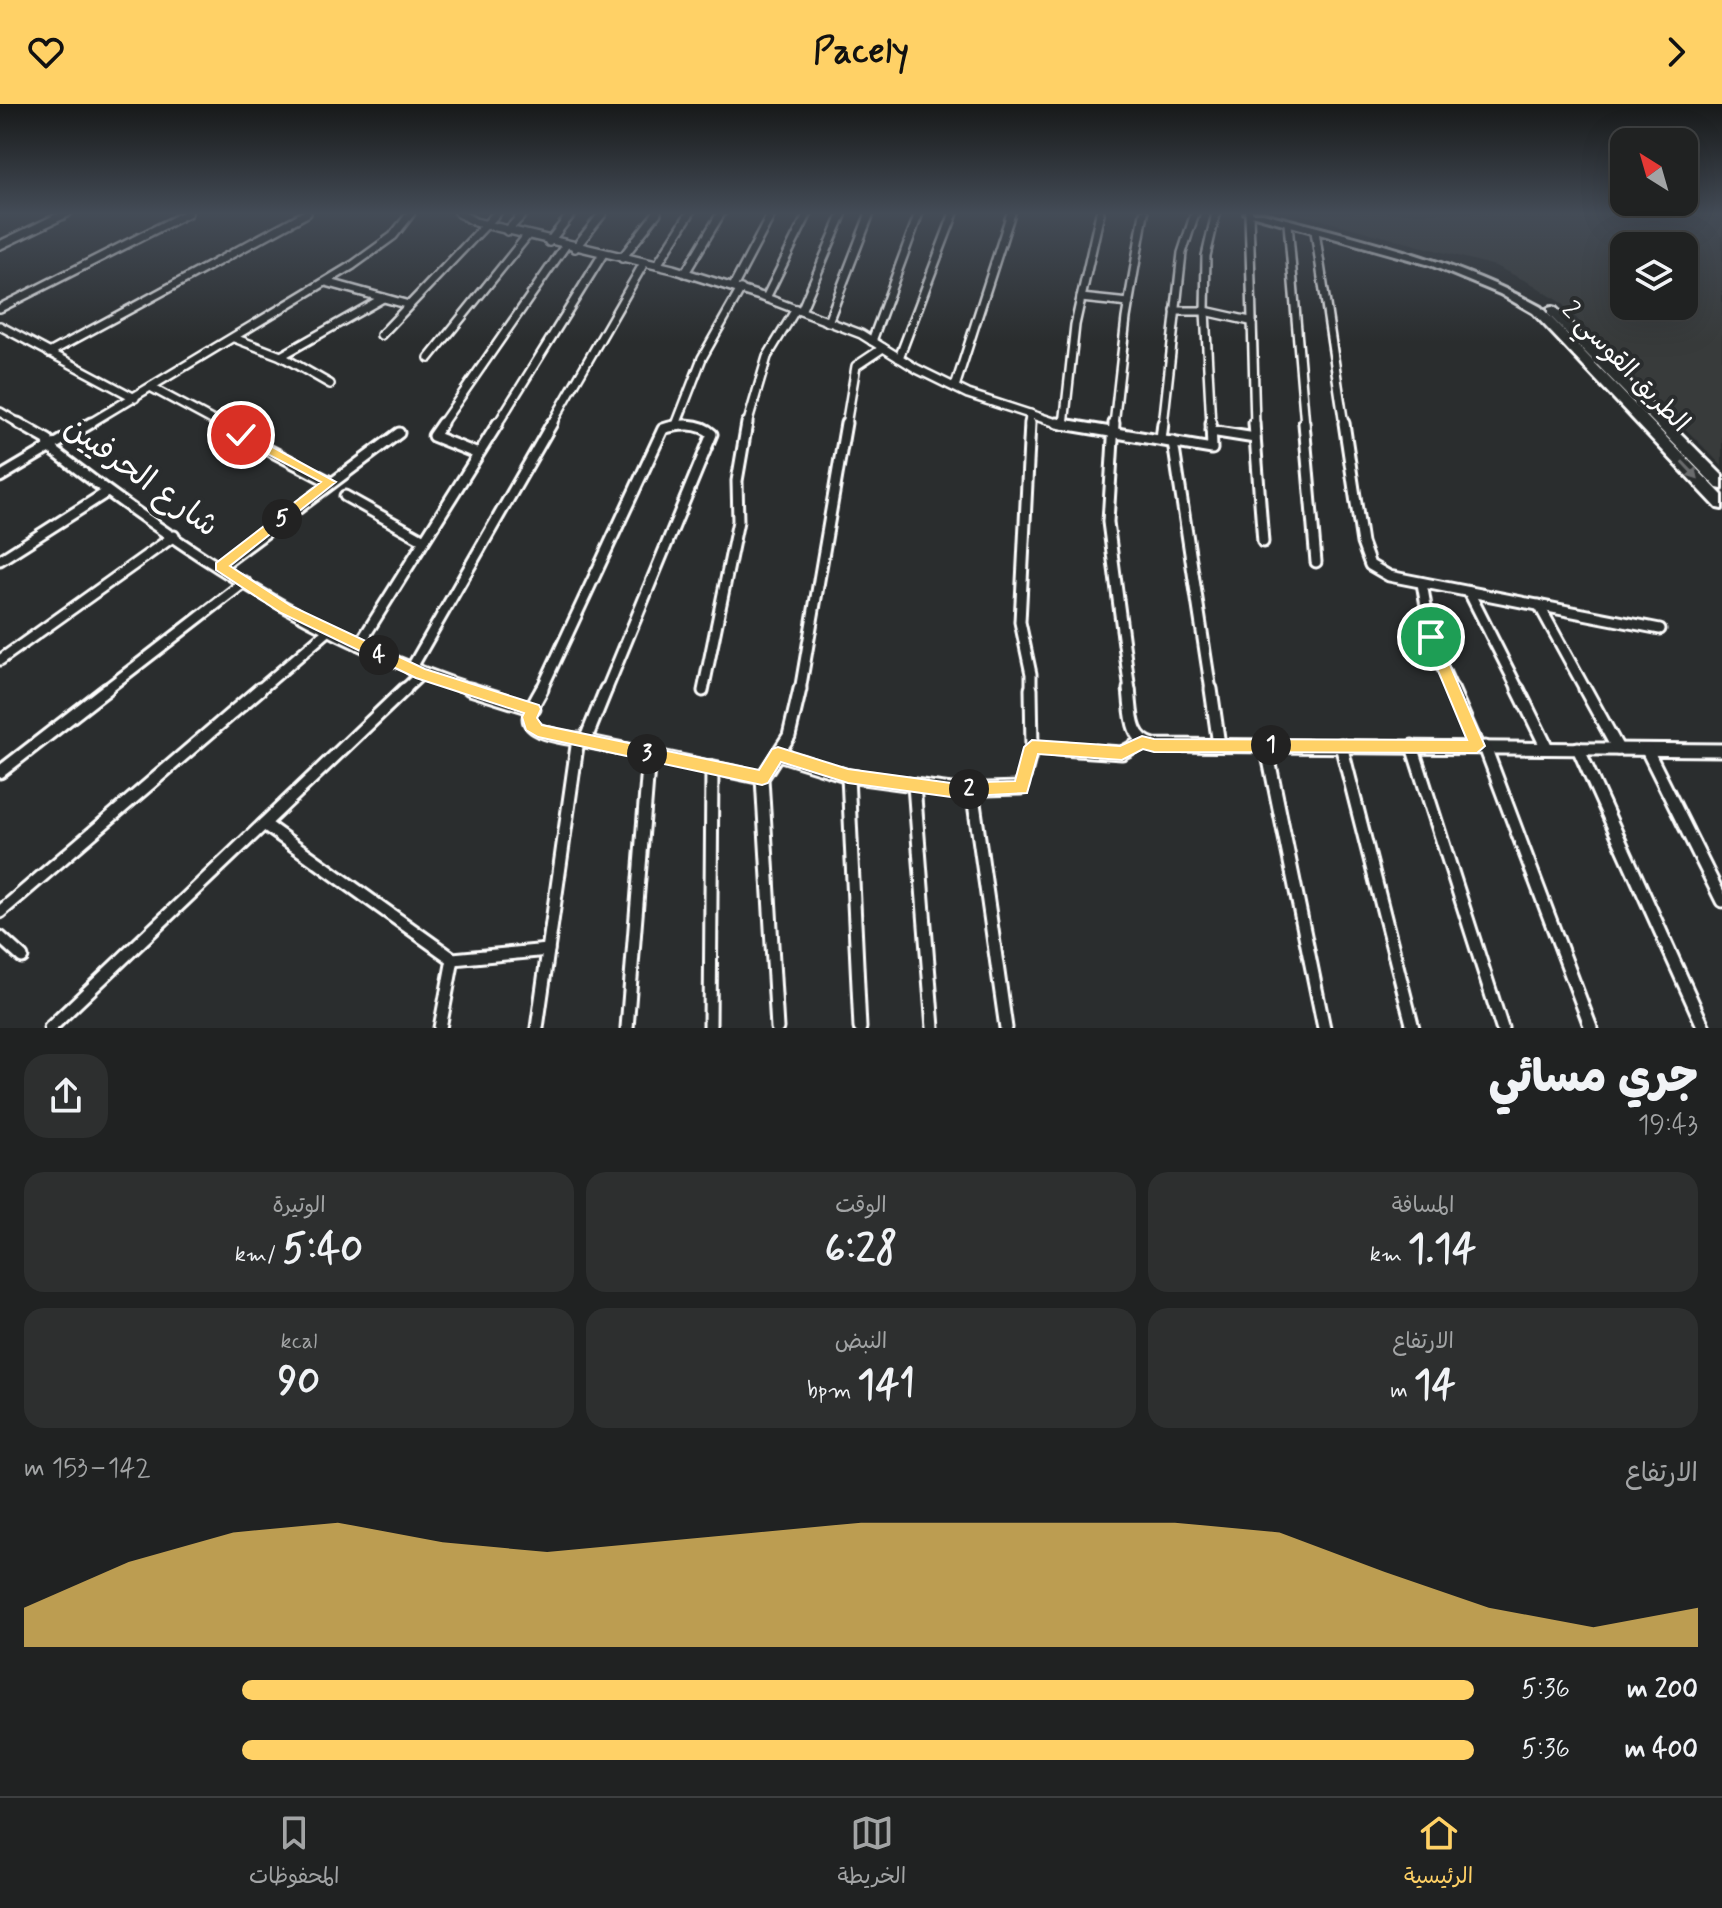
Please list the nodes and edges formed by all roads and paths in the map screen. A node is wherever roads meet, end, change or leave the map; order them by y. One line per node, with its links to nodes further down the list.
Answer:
1 (103, 256): 38 (street)
2 (228, 256): 49 (street)
3 (364, 256): 31 (street)
4 (455, 256): 37 (street)
5 (511, 256): 51 (street)
6 (558, 256): 68 (street)
7 (602, 256): 68 (street)
8 (613, 256): 27 (street)
9 (663, 256): 29 (street)
10 (695, 256): 30 (street)
11 (752, 256): 32 (street)
12 (787, 256): 34 (street)
13 (823, 256): 39 (street)
14 (853, 256): 43 (street)
15 (903, 256): 47 (street)
16 (938, 256): 52 (street)
17 (997, 256): 54 (street)
18 (1090, 256): 35 (street)
19 (1137, 256): 36 (street)
20 (1182, 256): 40 (street)
21 (1206, 256): 41 (street)
22 (1250, 256): 42 (street)
23 (1291, 256): 79 (street)
24 (1319, 256): 82 (street)
25 (1404, 256): 74 (highway, الطريق القوسي 2, one-way to 74)
26 (1437, 256): 71 (highway, الطريق القوسي 2)
27 (622, 258): 28 (street)
28 (644, 263): 29 (street); 89 (street)
29 (657, 265): 30 (street)
30 (685, 273): 32 (street)
31 (326, 282): 33 (street); 46 (street)
32 (737, 288): 34 (street); 59 (street)
33 (383, 298): 37 (street); 50 (street)
34 (766, 298): 39 (street)
35 (1081, 298): 36 (street); 60 (street)
36 (1129, 303): 62 (street)
37 (409, 305): 45 (street)
38 (0, 308)
39 (798, 310): 43 (street); 90 (street)
40 (1175, 311): 41 (street); 65 (street)
41 (1205, 311): 42 (street); 61 (street)
42 (1250, 321): 64 (street)
43 (828, 322): 47 (street)
44 (0, 326): 49 (street)
45 (381, 335)
46 (234, 338): 50 (street); 55 (street)
47 (872, 341): 48 (street)
48 (883, 348): 52 (street); 106 (street)
49 (49, 353): 56 (street)
50 (281, 356): 53 (street)
51 (429, 358)
52 (899, 358): 54 (street)
53 (330, 384)
54 (955, 387): 58 (street)
55 (152, 388): 56 (street); 70 (street)
56 (135, 398): 67 (street)
57 (0, 412): 67 (street, شارع الحرفيين)
58 (1030, 414): 60 (street); 99 (street)
59 (676, 425): 91 (street); 92 (street)
60 (1064, 425): 62 (street)
61 (1211, 431): 64 (street); 66 (street)
62 (1113, 432): 65 (street); 93 (street)
63 (399, 433): 70 (street)
64 (1255, 438): 77 (street)
65 (1161, 440): 66 (street)
66 (1173, 442): 94 (street)
67 (49, 447): 69 (street); 72 (street, شارع الحرفيين)
68 (478, 454): 76 (street)
69 (0, 477)
70 (330, 482): 80 (street)
71 (1722, 484)
72 (107, 492): 75 (street, شارع الحرفيين); 78 (street)
73 (345, 496): 76 (street)
74 (1722, 504)
75 (174, 536): 80 (street, شارع الحرفيين); 88 (street)
76 (424, 540): 87 (street)
77 (1263, 542)
78 (0, 560)
79 (1316, 562)
80 (221, 566): 81 (street, شارع الحرفيين)
81 (245, 582): 86 (street, شارع الحرفيين); 108 (street)
82 (1422, 583): 83 (street); 98 (street)
83 (1469, 592): 84 (street); 100 (street)
84 (1539, 605): 85 (street); 102 (street)
85 (1660, 629)
86 (328, 631): 87 (street, شارع الحرفيين); 115 (street)
87 (359, 645): 89 (street, شارع الحرفيين)
88 (0, 660)
89 (416, 672): 91 (street, شارع الحرفيين); 113 (street)
90 (703, 691)
91 (534, 709): 92 (street)
92 (582, 740): 105 (street); 117 (street)
93 (1142, 742): 94 (street); 99 (street)
94 (1219, 745): 95 (street)
95 (1266, 745): 96 (street); 129 (street)
96 (1341, 745): 97 (street); 130 (street)
97 (1412, 746): 98 (street); 131 (street)
98 (1481, 746): 100 (street); 132 (street)
99 (1032, 747): 112 (street)
100 (1547, 748): 101 (street)
101 (1578, 748): 102 (street); 133 (street)
102 (1618, 749): 103 (street)
103 (1647, 750): 104 (street); 114 (street)
104 (1722, 750)
105 (649, 754): 107 (street); 123 (street)
106 (778, 754): 109 (street); 110 (street)
107 (712, 768): 110 (street); 124 (street)
108 (0, 772)
109 (848, 776): 111 (street); 126 (street)
110 (762, 778): 125 (street)
111 (914, 785): 112 (street); 127 (street)
112 (972, 789): 128 (street)
113 (264, 824): 119 (street); 120 (street)
114 (1722, 901)
115 (0, 912)
116 (0, 937): 118 (street)
117 (548, 950): 119 (street); 122 (street)
118 (22, 957)
119 (453, 959): 121 (street)
120 (50, 1028)
121 (440, 1028)
122 (537, 1028)
123 (627, 1028)
124 (710, 1028)
125 (777, 1028)
126 (860, 1028)
127 (933, 1028)
128 (1006, 1028)
129 (1324, 1028)
130 (1413, 1028)
131 (1502, 1028)
132 (1591, 1028)
133 (1704, 1028)

